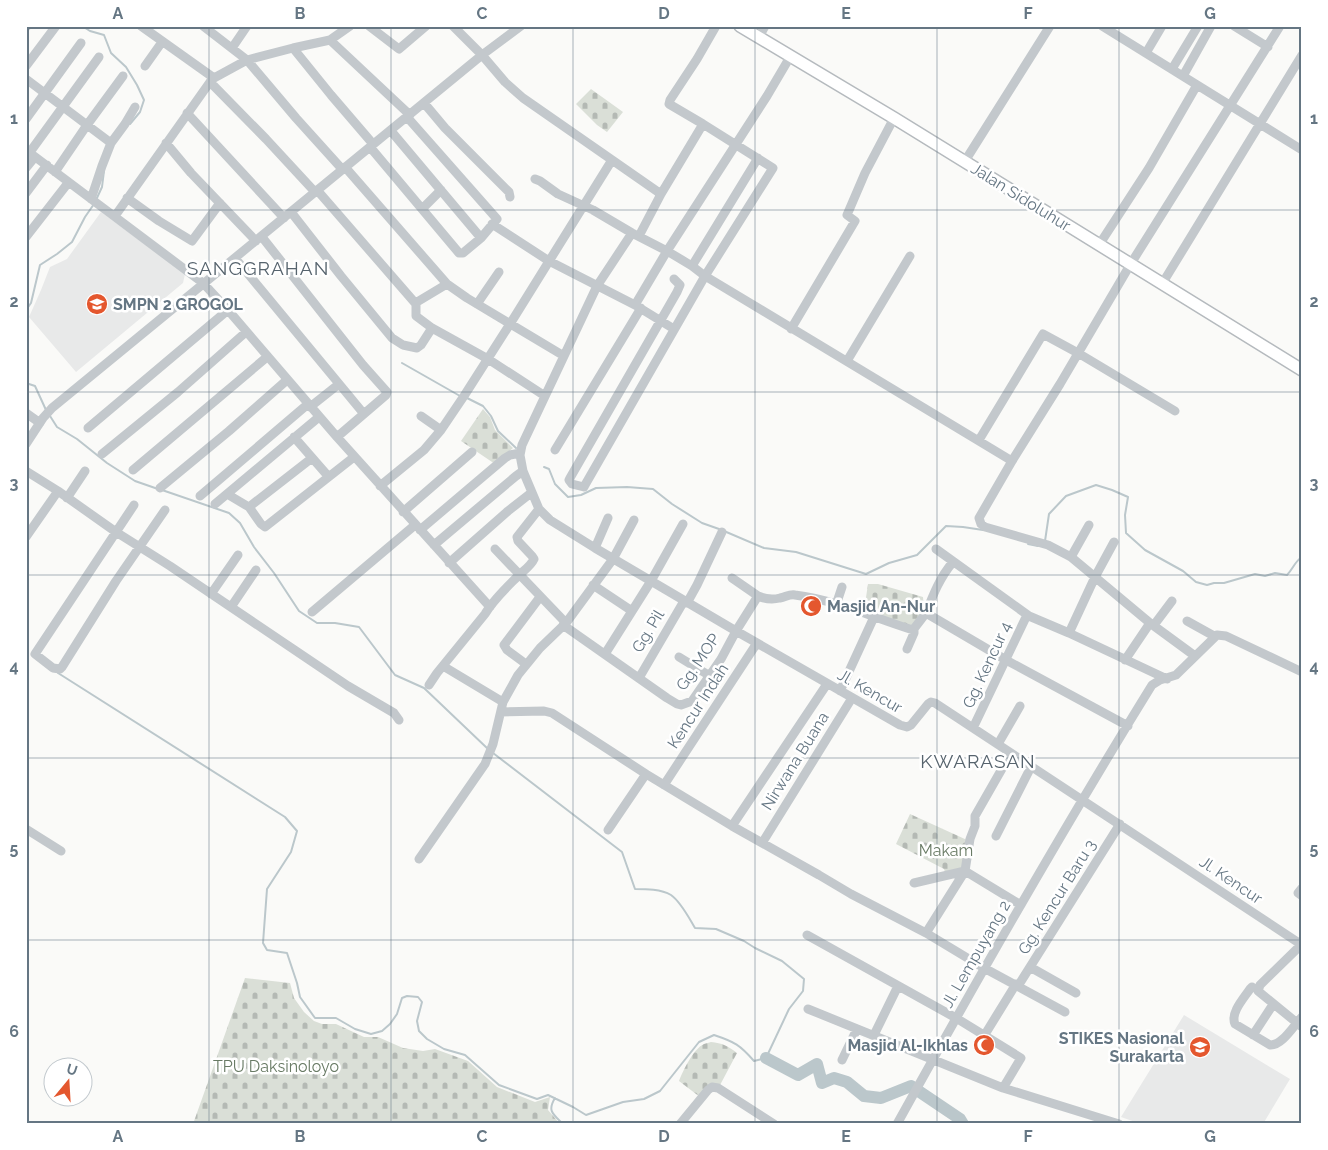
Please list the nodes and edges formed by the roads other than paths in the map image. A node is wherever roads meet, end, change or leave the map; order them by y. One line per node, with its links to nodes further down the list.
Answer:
1 (56, 26): 34 (street)
2 (141, 26): 23 (street)
3 (203, 26): 26 (street)
4 (247, 26): 26 (street)
5 (350, 26): 22 (street)
6 (369, 26): 7 (street)
7 (426, 26)
8 (453, 26): 29 (street)
9 (521, 26): 29 (street)
10 (716, 26): 51 (street)
11 (740, 26): 21 (main road, Jalan Sidoluhur)
12 (765, 26): 21 (street)
13 (1050, 26): 63 (street)
14 (1102, 26): 20 (street)
15 (1162, 26): 28 (street)
16 (1198, 26): 36 (street)
17 (1211, 26): 38 (street)
18 (1234, 26): 25 (street)
19 (1280, 26): 25 (street)
20 (1115, 30): 28 (street)
21 (759, 37): 32 (main road, Jalan Sidoluhur)
22 (330, 40): 27 (street); 48 (street)
23 (162, 42): 35 (street); 40 (street)
24 (81, 43): 42 (street)
25 (1268, 47): 44 (street)
26 (232, 48): 33 (street)
27 (293, 48): 33 (street); 58 (street)
28 (1146, 54): 36 (street)
29 (482, 55): 43 (street); 62 (street)
30 (1302, 55): 52 (street)
31 (100, 57): 45 (street)
32 (790, 57): 49 (main road, Jalan Sidoluhur); 57 (street)
33 (247, 60): 40 (street); 66 (street)
34 (26, 66)
35 (145, 66)
36 (1172, 69): 38 (street)
37 (123, 76): 53 (street)
38 (1183, 76): 41 (street)
39 (26, 79): 42 (street)
40 (212, 80): 47 (street); 71 (street)
41 (1197, 85): 44 (street); 87 (street)
42 (45, 93): 45 (street); 50 (street)
43 (424, 103): 48 (street); 74 (street)
44 (1230, 105): 52 (street); 92 (street)
45 (62, 106): 53 (street); 60 (street)
46 (135, 107): 55 (street)
47 (187, 113): 56 (street); 80 (street)
48 (408, 116): 54 (street); 82 (street)
49 (894, 118): 63 (main road, Jalan Sidoluhur); 109 (street)
50 (26, 119)
51 (703, 124): 57 (street); 73 (street, Jl. Kencur)
52 (1260, 124): 59 (street); 99 (street)
53 (87, 125): 55 (street); 67 (street)
54 (391, 131): 58 (street); 70 (street)
55 (111, 143): 76 (street)
56 (166, 143): 75 (street); 77 (street)
57 (735, 145): 61 (street); 88 (street)
58 (372, 146): 66 (street); 79 (street)
59 (1300, 146)
60 (30, 153): 64 (street); 65 (street)
61 (758, 158): 93 (street); 95 (street)
62 (612, 160): 73 (street); 78 (street)
63 (965, 162): 87 (main road, Jalan Sidoluhur)
64 (47, 165): 67 (street); 72 (street)
65 (26, 168)
66 (344, 168): 71 (street); 98 (street)
67 (55, 172): 69 (street)
68 (535, 179): 78 (street)
69 (68, 183): 76 (street); 84 (street)
70 (441, 190): 79 (street); 85 (street)
71 (316, 191): 80 (street); 101 (street)
72 (26, 192)
73 (661, 194): 83 (street, Jl. Kencur)
74 (510, 196)
75 (127, 198): 77 (street); 81 (street)
76 (92, 200): 81 (street)
77 (220, 203): 86 (street)
78 (583, 206): 83 (street); 91 (street)
79 (422, 209): 85 (street)
80 (288, 215): 86 (street); 107 (street)
81 (115, 216): 97 (street)
82 (492, 224): 85 (street); 91 (street)
83 (635, 234): 88 (street); 100 (street, Jl. Kencur)
84 (26, 237)
85 (481, 238)
86 (259, 239): 90 (street); 123 (street)
87 (1099, 245): 92 (main road, Jalan Sidoluhur)
88 (667, 251): 93 (street); 103 (street)
89 (910, 256): 115 (street)
90 (235, 258): 97 (street); 118 (street)
91 (549, 261): 100 (street); 106 (street)
92 (1130, 265): 99 (main road, Jalan Sidoluhur); 111 (street)
93 (692, 266): 95 (street)
94 (499, 272): 102 (street)
95 (705, 276): 108 (street); 109 (street)
96 (674, 279): 105 (street)
97 (203, 283): 104 (street); 126 (street)
98 (447, 284): 101 (street); 102 (street)
99 (1162, 284): 116 (main road, Jalan Sidoluhur)
100 (598, 286): 103 (street); 112 (street, Jl. Kencur)
101 (416, 304): 107 (street)
102 (477, 304): 106 (street)
103 (638, 306): 105 (street); 133 (street)
104 (228, 310): 110 (street); 127 (street)
105 (660, 320): 108 (street); 108 (street)
106 (510, 324): 112 (street); 114 (street)
107 (432, 328): 114 (street)
108 (674, 329)
109 (791, 329): 115 (street)
110 (246, 332): 113 (street); 136 (street)
111 (1078, 352): 121 (street); 131 (street); 139 (street)
112 (564, 356): 119 (street, Jl. Kencur)
113 (267, 357): 117 (street); 140 (street)
114 (488, 359): 119 (street); 128 (street)
115 (847, 361): 131 (street)
116 (1302, 370)
117 (287, 380): 120 (street); 146 (street)
118 (339, 384): 120 (street); 123 (street)
119 (545, 396): 135 (street, Jl. Kencur)
120 (309, 406): 124 (street); 150 (street)
121 (1175, 410)
122 (26, 413): 126 (street)
123 (364, 414): 130 (street)
124 (318, 416): 129 (street); 130 (street)
125 (421, 416): 128 (street)
126 (44, 418): 132 (street)
127 (88, 428)
128 (441, 430): 145 (street)
129 (294, 437): 138 (street); 149 (street)
130 (337, 437): 137 (street)
131 (979, 440): 139 (street)
132 (26, 444)
133 (555, 450)
134 (472, 452): 157 (street)
135 (520, 453): 143 (street, Jl. Kencur); 162 (street)
136 (102, 454)
137 (354, 457): 144 (street); 145 (street)
138 (312, 458): 144 (street); 154 (street)
139 (1012, 461): 173 (street)
140 (133, 470)
141 (26, 471): 147 (street)
142 (85, 471): 151 (street)
143 (523, 471): 148 (street, Jl. Kencur); 167 (street)
144 (328, 476): 154 (street)
145 (380, 486): 157 (street)
146 (160, 488)
147 (58, 492): 151 (street); 165 (street)
148 (531, 493): 155 (street, Jl. Kencur); 176 (street)
149 (228, 494): 152 (street); 154 (street)
150 (200, 496)
151 (67, 498): 163 (street)
152 (215, 504)
153 (134, 506): 163 (street)
154 (249, 507)
155 (539, 509): 169 (street, Jl. Kencur); 178 (street)
156 (165, 510): 168 (street)
157 (403, 512): 162 (street)
158 (608, 518): 169 (street)
159 (634, 520): 174 (street)
160 (683, 524): 181 (street)
161 (1089, 525): 173 (street)
162 (417, 528): 167 (street); 193 (street)
163 (116, 532): 168 (street); 207 (street)
164 (722, 532): 188 (street, Gg. Pil)
165 (26, 538)
166 (1114, 542): 179 (street)
167 (434, 546): 176 (street)
168 (140, 548): 184 (street); 207 (street)
169 (595, 548): 174 (street, Jl. Kencur)
170 (495, 549): 178 (street)
171 (936, 549): 175 (street)
172 (238, 555): 184 (street)
173 (1071, 557): 179 (street)
174 (613, 559): 181 (street, Jl. Kencur); 182 (street)
175 (953, 562): 194 (street); 195 (street)
176 (449, 563): 191 (street)
177 (256, 570): 190 (street)
178 (519, 575): 185 (street); 191 (street)
179 (1095, 577): 199 (street); 202 (street)
180 (732, 578): 186 (street)
181 (651, 581): 188 (street, Jl. Kencur); 192 (street)
182 (593, 585): 192 (street); 198 (street)
183 (842, 587): 189 (street)
184 (212, 594): 190 (street)
185 (540, 596): 198 (street); 213 (street)
186 (758, 596): 189 (street); 201 (street, Gg. MOP)
187 (1172, 601): 199 (street)
188 (686, 602): 201 (street, Jl. Kencur); 217 (street, Gg. Pil)
189 (836, 605): 196 (street)
190 (231, 607): 226 (street)
191 (490, 607): 214 (street)
192 (632, 611): 208 (street)
193 (312, 612)
194 (926, 613): 200 (street); 211 (street)
195 (1027, 615): 202 (street); 211 (street, Gg. Kencur 4)
196 (874, 617): 200 (street); 221 (street)
197 (1187, 621): 203 (street)
198 (565, 624): 208 (street); 213 (street)
199 (1152, 624): 209 (street); 212 (street)
200 (914, 630): 206 (street)
201 (736, 631): 204 (street, Jl. Kencur); 216 (street, Gg. MOP)
202 (1069, 633): 212 (street)
203 (1214, 636): 209 (street, Jl. Lempuyang 2); 215 (street)
204 (757, 643): 219 (street, Jl. Kencur); 233 (street, Kencur Indah)
205 (26, 647): 207 (street)
206 (908, 649)
207 (35, 654)
208 (605, 654): 217 (street)
209 (1195, 656): 218 (street, Jl. Lempuyang 2)
210 (679, 657): 216 (street)
211 (1006, 660): 227 (street); 228 (street, Gg. Kencur 4)
212 (1125, 660): 218 (street)
213 (526, 664): 223 (street)
214 (443, 666): 220 (street); 223 (street)
215 (1302, 672)
216 (710, 676): 217 (street, Gg. MOP)
217 (639, 678)
218 (1167, 679): 227 (street, Jl. Lempuyang 2)
219 (827, 684): 221 (street, Jl. Kencur); 236 (street)
220 (429, 685)
221 (840, 691): 222 (street, Jl. Kencur)
222 (852, 698): 228 (street, Jl. Kencur); 240 (street, Nirwana Buana)
223 (504, 702): 225 (street)
224 (1021, 706): 229 (street)
225 (501, 712): 232 (street); 242 (street)
226 (399, 720)
227 (1128, 726): 234 (street, Jl. Lempuyang 2)
228 (974, 728): 229 (street, Jl. Kencur)
229 (998, 744): 230 (street, Jl. Kencur)
230 (1011, 753): 231 (street, Jl. Kencur); 243 (street)
231 (1031, 767): 234 (street, Jl. Kencur); 239 (street)
232 (646, 774): 233 (street); 238 (street)
233 (664, 785): 236 (street)
234 (1082, 800): 235 (street, Jl. Kencur); 247 (street, Jl. Lempuyang 2)
235 (1120, 824): 250 (street, Jl. Kencur); 251 (street, Gg. Kencur Baru 3)
236 (732, 826): 248 (street)
237 (26, 829): 241 (street)
238 (608, 830)
239 (996, 836)
240 (764, 840)
241 (60, 851)
242 (419, 859)
243 (966, 870): 244 (street); 247 (street); 248 (street)
244 (914, 883)
245 (1302, 888): 246 (street)
246 (1302, 896)
247 (1021, 905): 252 (street, Jl. Lempuyang 2)
248 (926, 933): 252 (street)
249 (807, 935): 254 (street)
250 (1302, 945): 261 (street)
251 (1030, 967): 253 (street, Gg. Kencur Baru 3); 256 (street)
252 (984, 968): 253 (street); 260 (street, Jl. Lempuyang 2)
253 (1017, 985): 259 (street); 265 (street, Gg. Kencur Baru 3)
254 (898, 986): 260 (street); 263 (street)
255 (1252, 987): 264 (street)
256 (1076, 993)
257 (1272, 1006): 264 (street)
258 (808, 1009): 262 (street)
259 (1064, 1012)
260 (956, 1018): 265 (street); 267 (street, Jl. Lempuyang 2)
261 (1300, 1022): 264 (street)
262 (857, 1028): 263 (street); 266 (street)
263 (874, 1035): 267 (street)
264 (1253, 1035)
265 (984, 1036): 268 (street)
266 (842, 1060)
267 (933, 1060): 268 (street); 272 (street, Jl. Lempuyang 2)
268 (1003, 1088): 269 (street)
269 (1098, 1121): 273 (street)
270 (680, 1124): 271 (street)
271 (774, 1124)
272 (897, 1124)
273 (1119, 1124)

